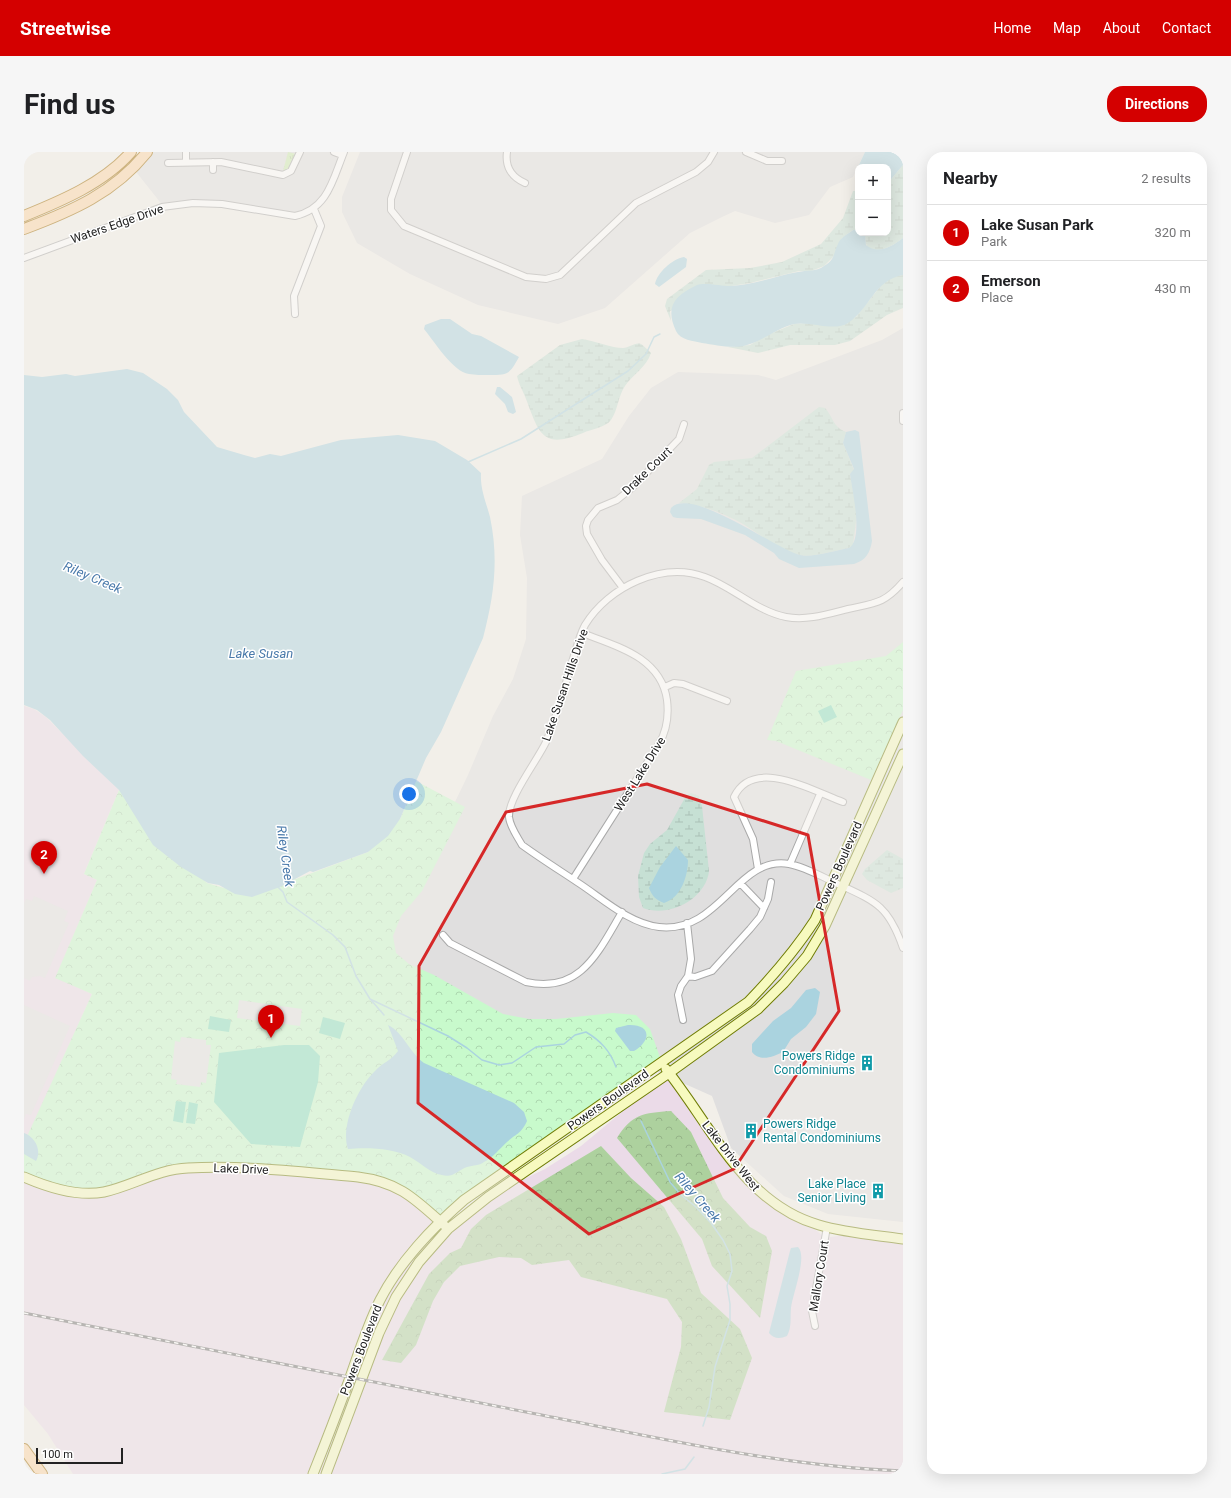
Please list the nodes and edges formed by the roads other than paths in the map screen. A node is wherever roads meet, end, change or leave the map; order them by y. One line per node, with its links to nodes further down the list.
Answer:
1 (131, 152): 18 (main road)
2 (148, 152): 19 (main road)
3 (186, 152): 12 (street)
4 (300, 152): 13 (street)
5 (334, 152): 10 (street)
6 (407, 152): 8 (street)
7 (507, 152): 16 (street)
8 (714, 152)
9 (746, 152): 11 (street)
10 (343, 154): 17 (street, Waters Edge Drive)
11 (782, 161)
12 (186, 162): 13 (street); 14 (street)
13 (213, 162): 15 (street)
14 (168, 163)
15 (212, 170)
16 (525, 183)
17 (314, 208): 20 (street, Waters Edge Drive); 21 (street)
18 (24, 216)
19 (24, 229)
20 (24, 258)
21 (295, 314)
22 (903, 413): 23 (street)
23 (903, 421)
24 (684, 424): 26 (street, Drake Court)
25 (903, 582): 26 (street, Lake Susan Hills Drive)
26 (623, 588): 27 (street, Lake Susan Hills Drive)
27 (582, 634): 28 (street, West Lake Drive); 36 (street, Lake Susan Hills Drive)
28 (665, 687): 29 (street); 36 (street, West Lake Drive)
29 (728, 701)
30 (903, 722): 38 (main road, Powers Boulevard)
31 (903, 754): 40 (main road, Powers Boulevard)
32 (820, 794): 33 (street); 34 (street); 35 (street)
33 (843, 802)
34 (790, 864): 35 (street, Lake Susan Hills Drive); 38 (street, Lake Susan Hills Drive)
35 (758, 868): 39 (street, Lake Susan Hills Drive)
36 (573, 879): 42 (street, Lake Susan Hills Drive)
37 (771, 882): 41 (street)
38 (833, 882): 40 (street, Lake Susan Hills Drive); 49 (main road, Powers Boulevard)
39 (740, 883): 41 (street); 43 (street, Lake Susan Hills Drive)
40 (844, 887): 45 (street, Lake Susan Hills Drive); 50 (main road, Powers Boulevard)
41 (764, 908): 47 (street)
42 (622, 912): 43 (street, Lake Susan Hills Drive); 44 (street)
43 (687, 923): 47 (street)
44 (443, 935)
45 (902, 941): 46 (street, Lake Susan Hills Drive)
46 (903, 948)
47 (688, 976): 48 (street)
48 (683, 1020)
49 (662, 1063): 50 (main road, Lake Drive West); 52 (main road, Powers Boulevard)
50 (669, 1073): 53 (main road, Lake Drive West); 54 (main road, Powers Boulevard)
51 (24, 1177): 52 (main road, Lake Drive)
52 (440, 1221): 54 (main road, Lake Drive); 59 (main road, Powers Boulevard)
53 (827, 1227): 55 (main road, Lake Drive West); 56 (street, Mallory Court)
54 (448, 1229): 60 (main road, Powers Boulevard)
55 (903, 1238)
56 (815, 1326)
57 (24, 1449): 58 (main road)
58 (42, 1474)
59 (313, 1474)
60 (326, 1474)

